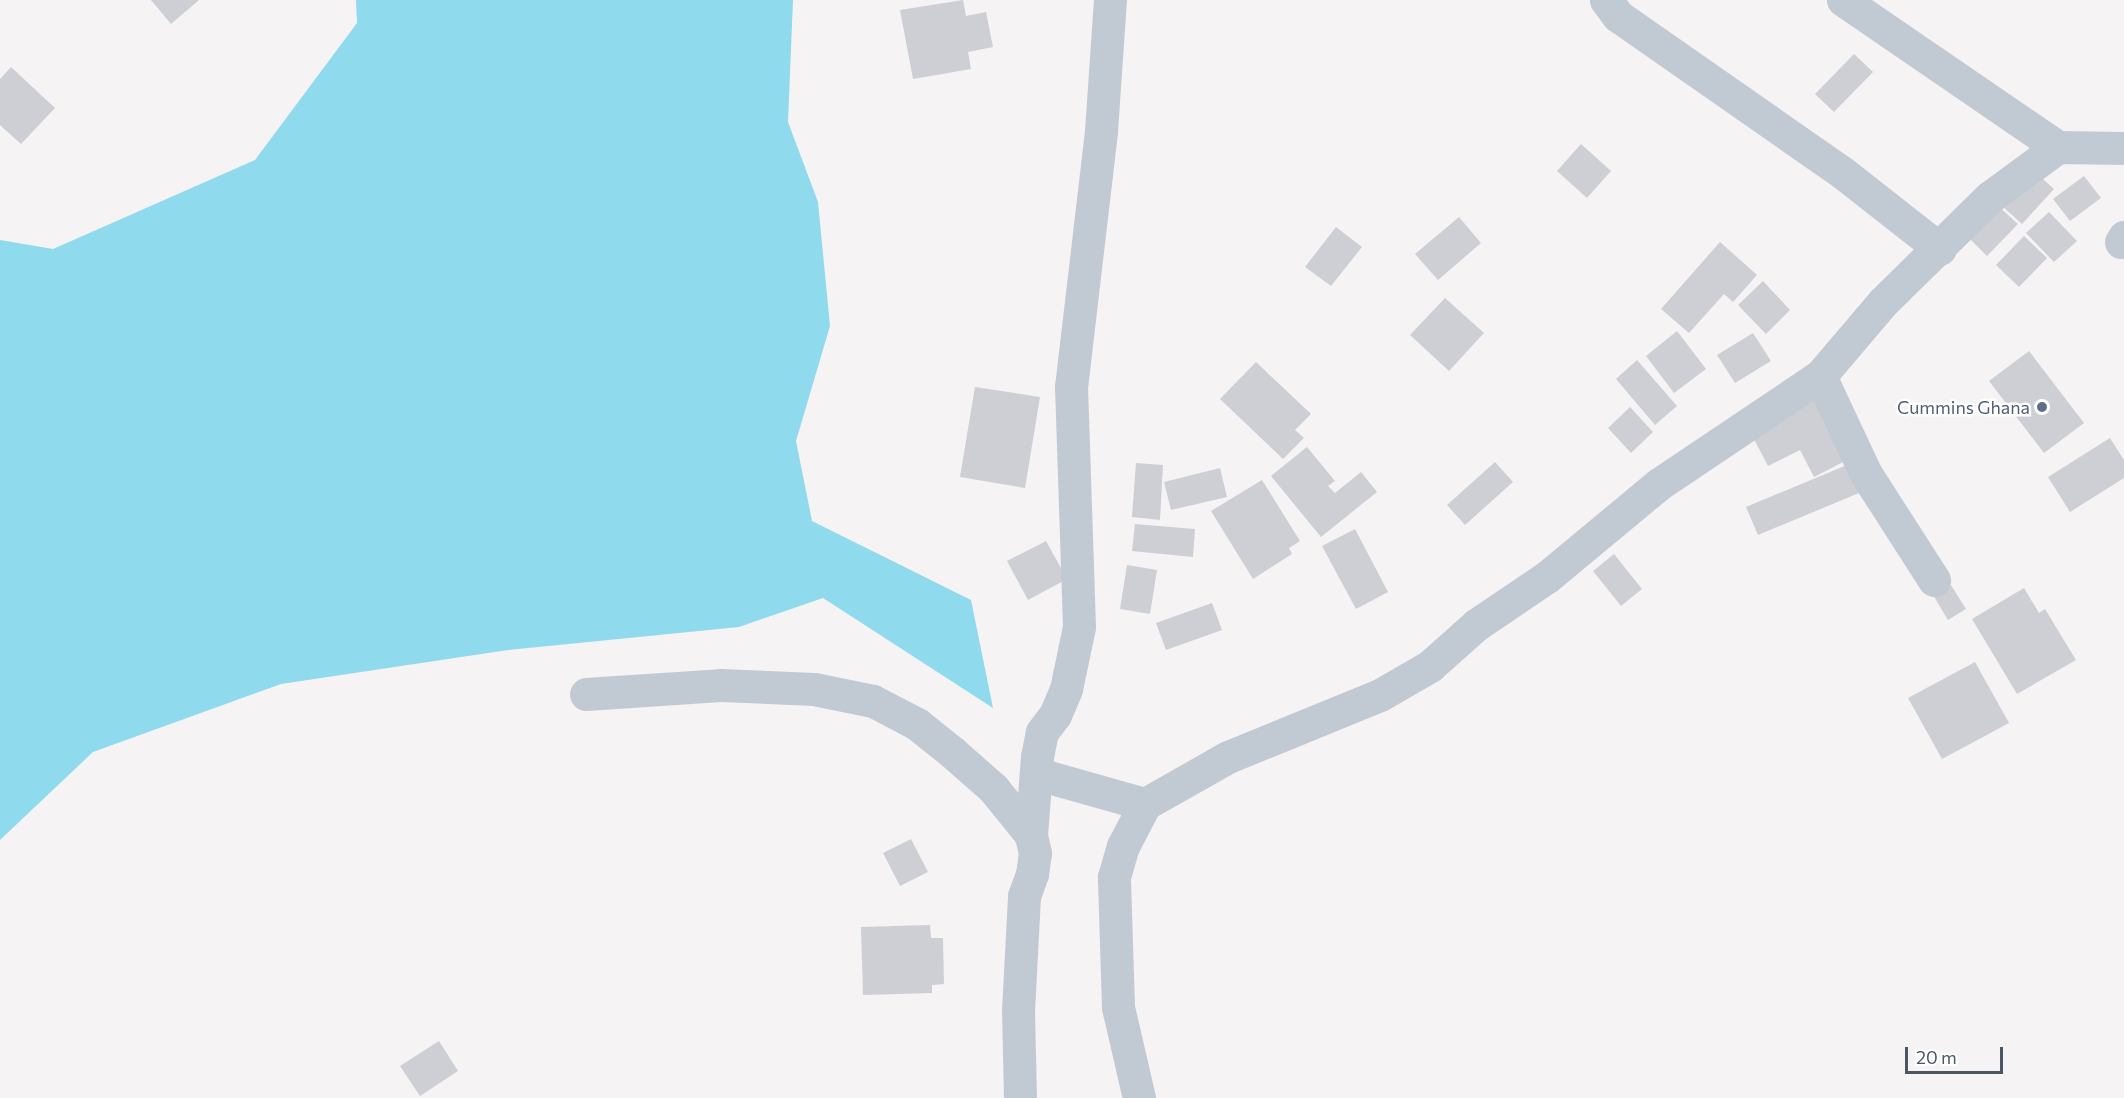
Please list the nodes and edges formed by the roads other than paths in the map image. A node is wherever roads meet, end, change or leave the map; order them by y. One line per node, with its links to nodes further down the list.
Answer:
1 (1110, 0): 10 (street)
2 (1606, 0): 6 (street)
3 (1843, 0): 4 (street)
4 (2058, 147): 5 (street); 6 (street)
5 (2124, 148)
6 (1940, 249): 7 (street)
7 (1820, 376): 8 (street); 11 (street)
8 (1934, 580)
9 (586, 694): 12 (street)
10 (1038, 774): 11 (street); 12 (street)
11 (1145, 804): 14 (street)
12 (1031, 835): 13 (street)
13 (1020, 1098)
14 (1139, 1098)

